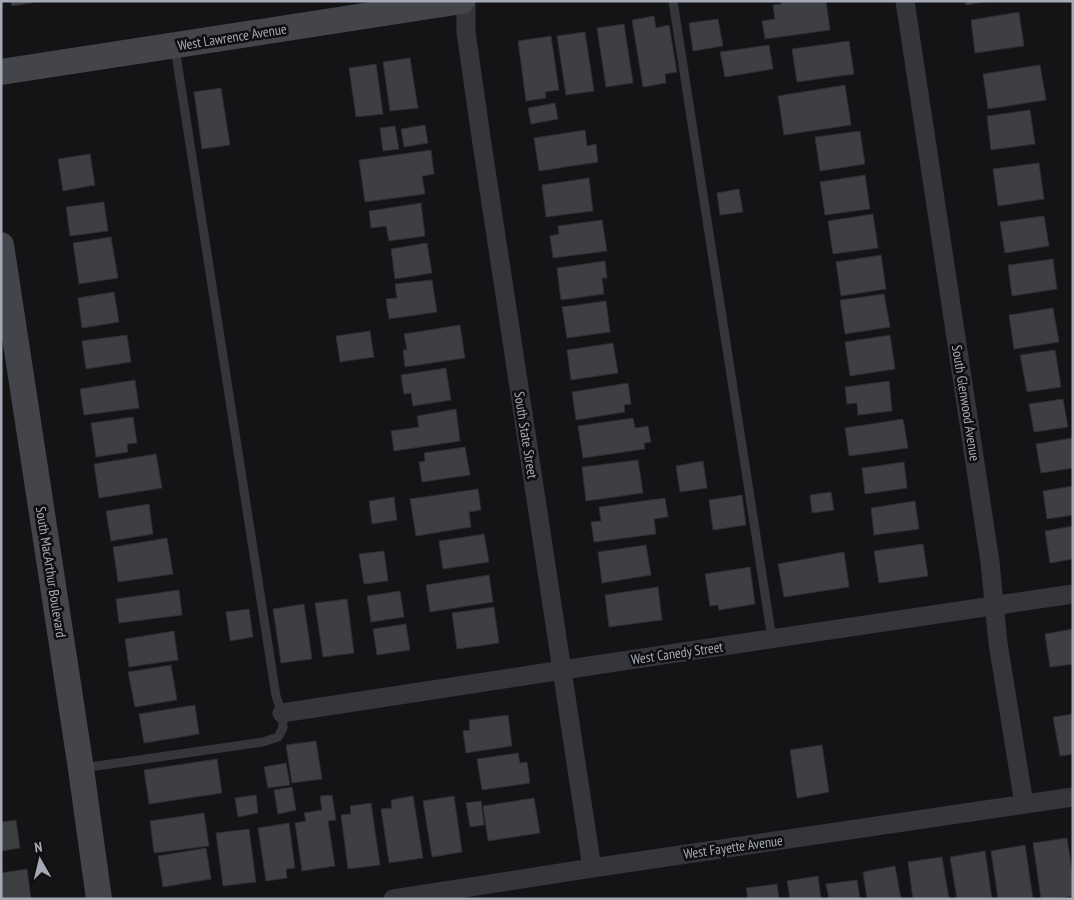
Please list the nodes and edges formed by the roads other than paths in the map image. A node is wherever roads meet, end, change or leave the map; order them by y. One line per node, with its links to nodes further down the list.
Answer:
1 (462, 1): 5 (main road, West Lawrence Avenue)
2 (466, 1): 11 (street, South State Street)
3 (673, 1): 10 (lane)
4 (905, 1): 9 (street, South Glenwood Avenue)
5 (174, 46): 6 (main road, West Lawrence Avenue); 12 (lane)
6 (1, 72)
7 (1, 245): 13 (main road, South MacArthur Boulevard)
8 (1073, 594): 9 (street, West Canedy Street)
9 (994, 606): 10 (street, West Canedy Street); 15 (street, South Glenwood Avenue)
10 (772, 639): 11 (street, West Canedy Street)
11 (562, 671): 12 (street, West Canedy Street); 16 (street, South State Street)
12 (282, 714): 13 (lane)
13 (80, 769): 17 (main road, South MacArthur Boulevard)
14 (1073, 797): 15 (street, West Fayette Avenue)
15 (1024, 804): 16 (street, West Fayette Avenue)
16 (592, 868): 18 (street, West Fayette Avenue)
17 (98, 899)
18 (393, 899)

